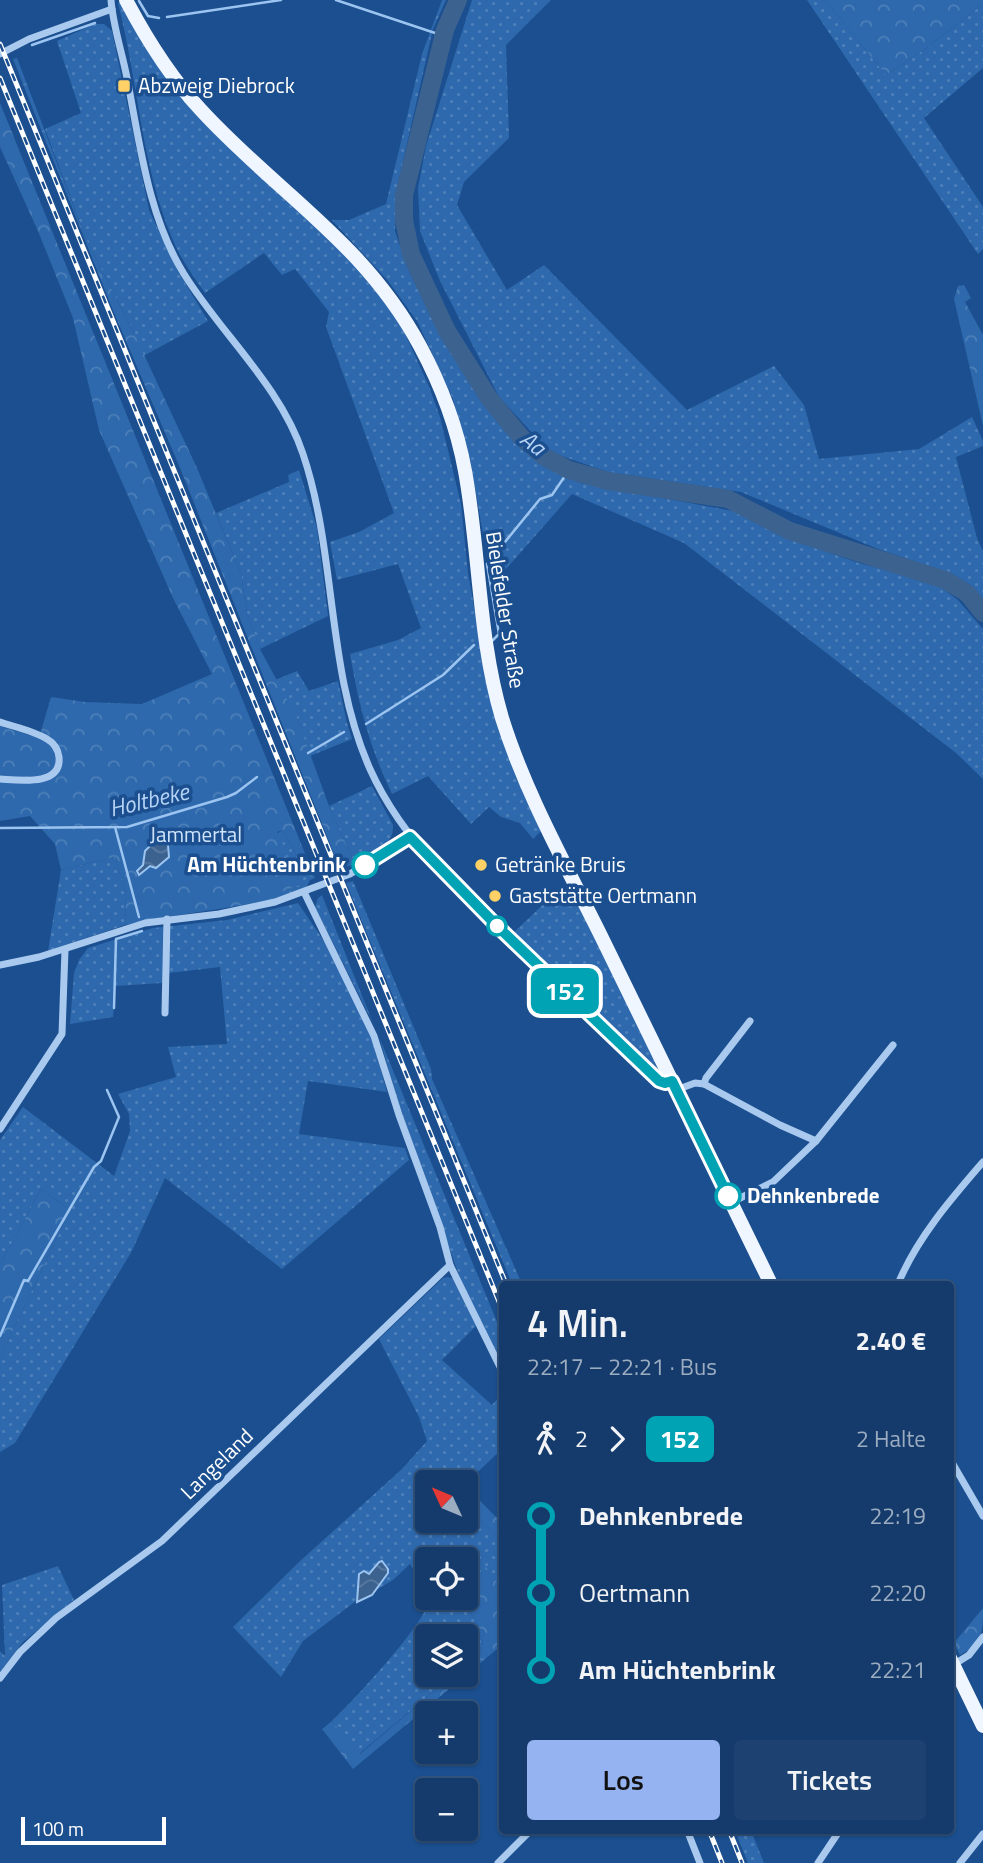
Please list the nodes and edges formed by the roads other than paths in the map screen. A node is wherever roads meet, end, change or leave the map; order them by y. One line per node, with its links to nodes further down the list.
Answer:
1 (126, 0): 15 (main road, Bielefelder Straße)
2 (111, 4): 3 (street); 6 (street)
3 (0, 54)
4 (0, 722): 5 (street)
5 (0, 779)
6 (410, 837): 7 (street); 15 (street)
7 (304, 892): 8 (street); 20 (street)
8 (167, 919): 9 (street); 11 (street)
9 (65, 950): 10 (street); 16 (street)
10 (0, 965)
11 (165, 1013)
12 (750, 1021): 14 (street)
13 (893, 1045): 17 (street)
14 (704, 1084): 15 (street); 17 (street)
15 (674, 1086): 19 (main road, Bielefelder Straße)
16 (0, 1129)
17 (816, 1141): 19 (street)
18 (983, 1162): 22 (street)
19 (731, 1202): 21 (main road, Bielefelder Straße)
20 (450, 1265): 23 (street); 29 (street, Langeland)
21 (770, 1281)
22 (899, 1281)
23 (499, 1365)
24 (954, 1466): 25 (street)
25 (983, 1517)
26 (983, 1637): 27 (street)
27 (954, 1660)
28 (954, 1669): 30 (main road)
29 (0, 1678)
30 (983, 1726)
31 (527, 1834): 35 (street)
32 (689, 1834): 36 (street)
33 (837, 1834): 37 (street)
34 (983, 1834): 38 (street)
35 (498, 1863)
36 (700, 1863)
37 (818, 1863)
38 (960, 1863)

